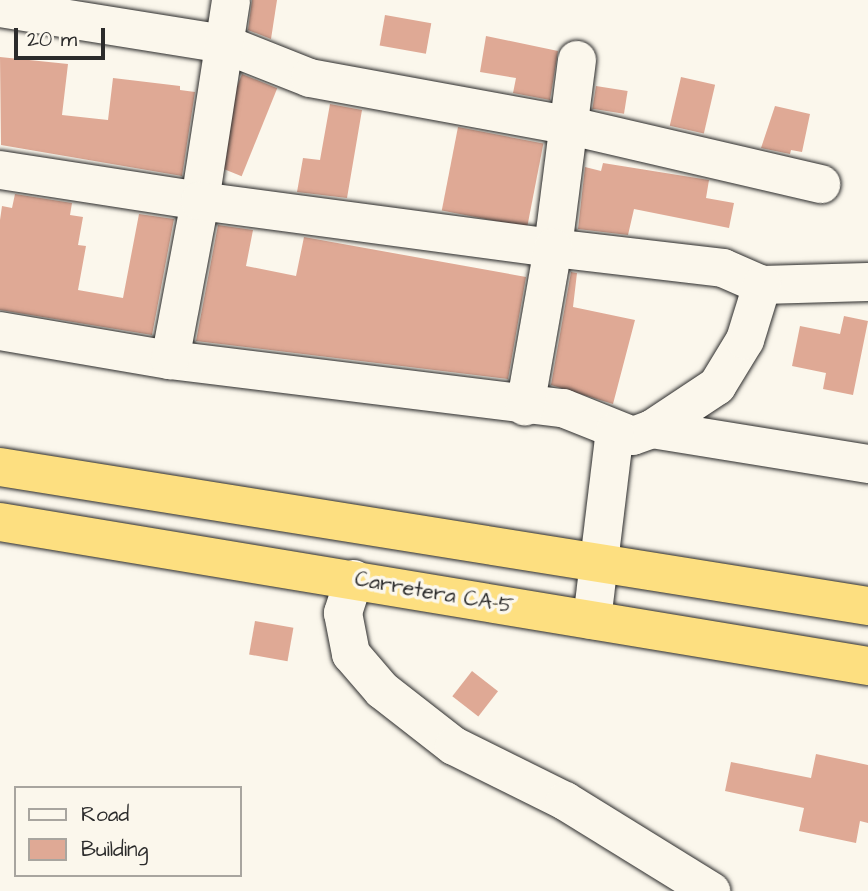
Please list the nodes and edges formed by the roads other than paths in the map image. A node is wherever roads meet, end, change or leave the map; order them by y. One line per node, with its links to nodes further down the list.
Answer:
1 (231, 0): 3 (street)
2 (0, 8): 3 (street)
3 (224, 44): 5 (street); 8 (street)
4 (577, 60): 5 (street)
5 (571, 126): 7 (street); 9 (street)
6 (0, 170): 8 (street)
7 (821, 184)
8 (200, 201): 9 (street); 13 (street)
9 (553, 248): 11 (street); 14 (street)
10 (868, 282): 11 (street)
11 (762, 285): 15 (street)
12 (0, 331): 13 (street)
13 (170, 360): 14 (street)
14 (525, 407): 15 (street)
15 (634, 430): 16 (street); 19 (street)
16 (868, 464)
17 (0, 467): 19 (highway)
18 (0, 522): 20 (highway, Carretera CA-5)
19 (599, 563): 21 (highway); 22 (street)
20 (354, 579): 22 (highway, Carretera CA-5); 24 (street)
21 (868, 606)
22 (592, 620): 23 (highway, Carretera CA-5)
23 (868, 666)
24 (711, 891)

